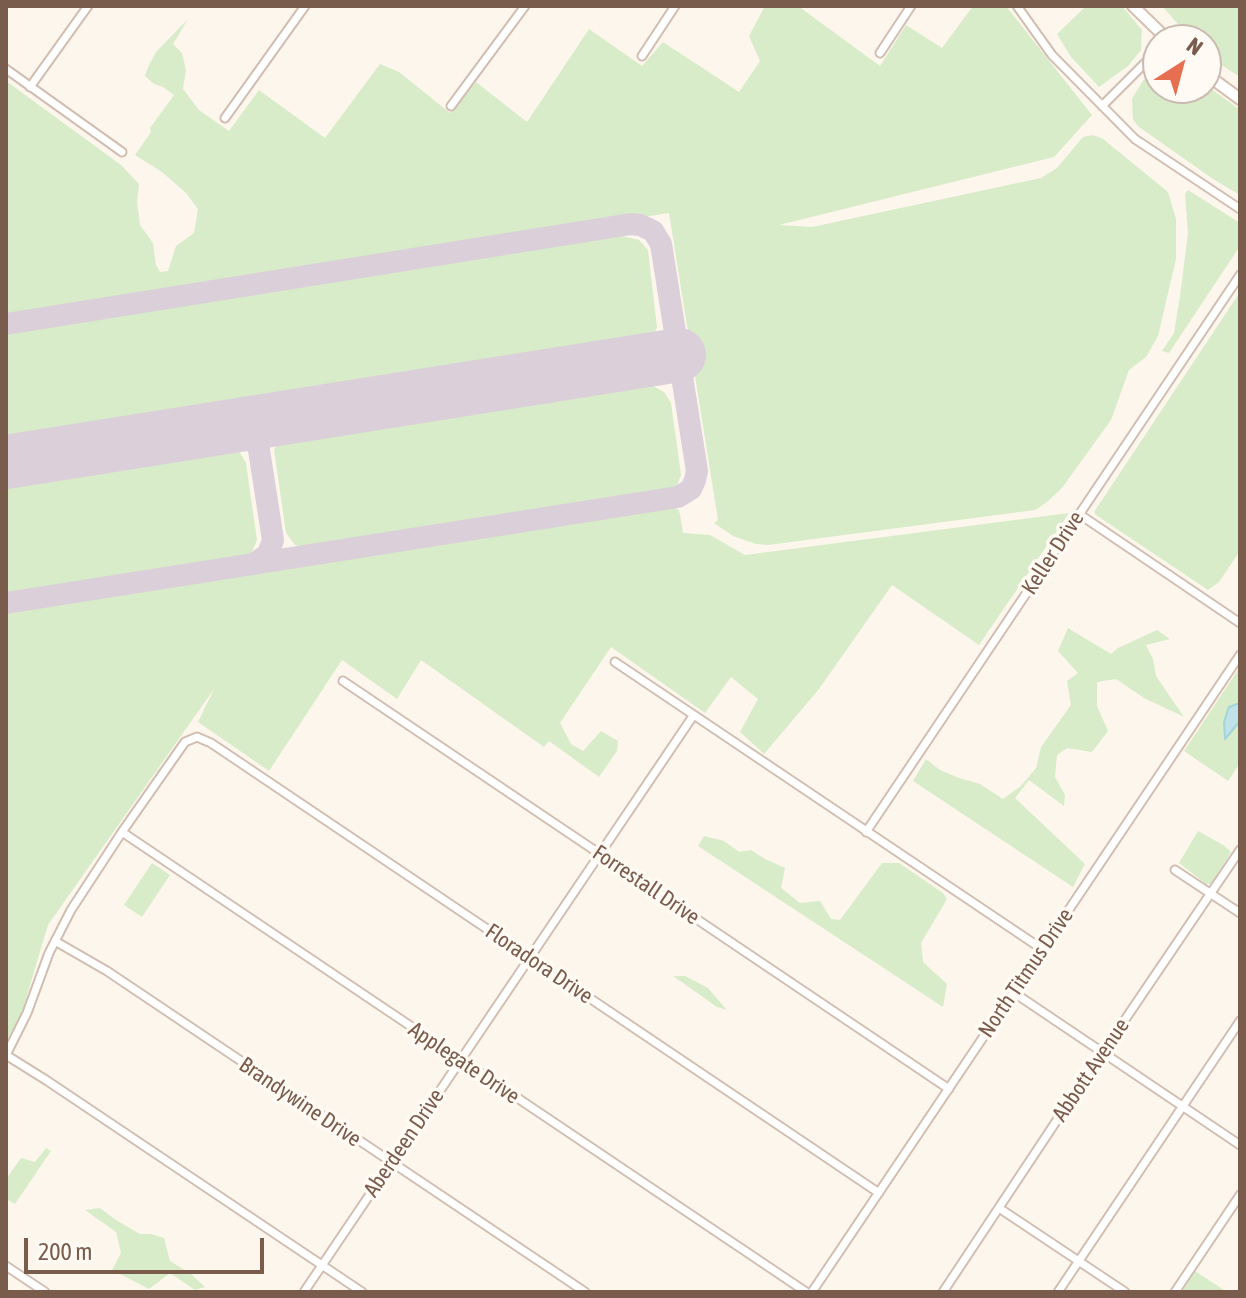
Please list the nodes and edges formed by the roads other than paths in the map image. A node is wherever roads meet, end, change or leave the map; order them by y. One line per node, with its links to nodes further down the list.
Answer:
1 (88, 6): 14 (street)
2 (305, 6): 18 (street)
3 (525, 6): 16 (street)
4 (675, 6): 10 (street)
5 (911, 6): 9 (street)
6 (1017, 6): 17 (street)
7 (1133, 6): 8 (main road)
8 (1152, 24)
9 (880, 53)
10 (642, 56)
11 (1142, 66): 17 (street)
12 (6, 69): 14 (street)
13 (1222, 86): 15 (main road)
14 (30, 87): 19 (street)
15 (1240, 99)
16 (451, 106)
17 (1102, 106): 20 (street)
18 (225, 118)
19 (122, 152)
20 (1240, 209)
21 (1240, 275): 22 (street, Keller Drive)
22 (1079, 514): 23 (street); 29 (street, Keller Drive)
23 (1240, 623)
24 (1240, 655): 36 (street, North Titmus Drive)
25 (615, 662): 27 (street)
26 (343, 681): 31 (street, Forrestall Drive)
27 (693, 716): 29 (street); 31 (street, Aberdeen Drive)
28 (122, 832): 35 (street); 37 (street, Floradora Drive); 42 (street, Applegate Drive)
29 (866, 832): 36 (street)
30 (1240, 850): 33 (street, Abbott Avenue)
31 (599, 853): 37 (street, Aberdeen Drive); 43 (street, Forrestall Drive)
32 (1175, 870): 33 (street)
33 (1211, 894): 34 (street); 40 (street, Abbott Avenue)
34 (1240, 913)
35 (55, 941): 41 (street); 46 (street, Brandywine Drive)
36 (1042, 949): 38 (street, North Titmus Drive)
37 (529, 957): 42 (street, Aberdeen Drive); 47 (street, Floradora Drive)
38 (1013, 992): 40 (street); 43 (street, North Titmus Drive)
39 (1240, 1021): 44 (street)
40 (1104, 1053): 44 (street); 49 (street, Abbott Avenue)
41 (6, 1055): 51 (street)
42 (459, 1060): 46 (street, Aberdeen Drive); 57 (street, Applegate Drive)
43 (949, 1089): 47 (street, North Titmus Drive)
44 (1182, 1106): 45 (street); 50 (street)
45 (1240, 1145)
46 (391, 1163): 51 (street, Aberdeen Drive); 56 (street, Brandywine Drive)
47 (879, 1193): 57 (street, North Titmus Drive)
48 (1240, 1195): 61 (street)
49 (999, 1208): 50 (street); 58 (street, Abbott Avenue)
50 (1078, 1261): 59 (street); 60 (street)
51 (322, 1265): 54 (street, Aberdeen Drive); 55 (street)
52 (6, 1266): 53 (street)
53 (45, 1292)
54 (304, 1292)
55 (362, 1292)
56 (585, 1292)
57 (809, 1292)
58 (943, 1292)
59 (1058, 1292)
60 (1125, 1292)
61 (1175, 1292)

